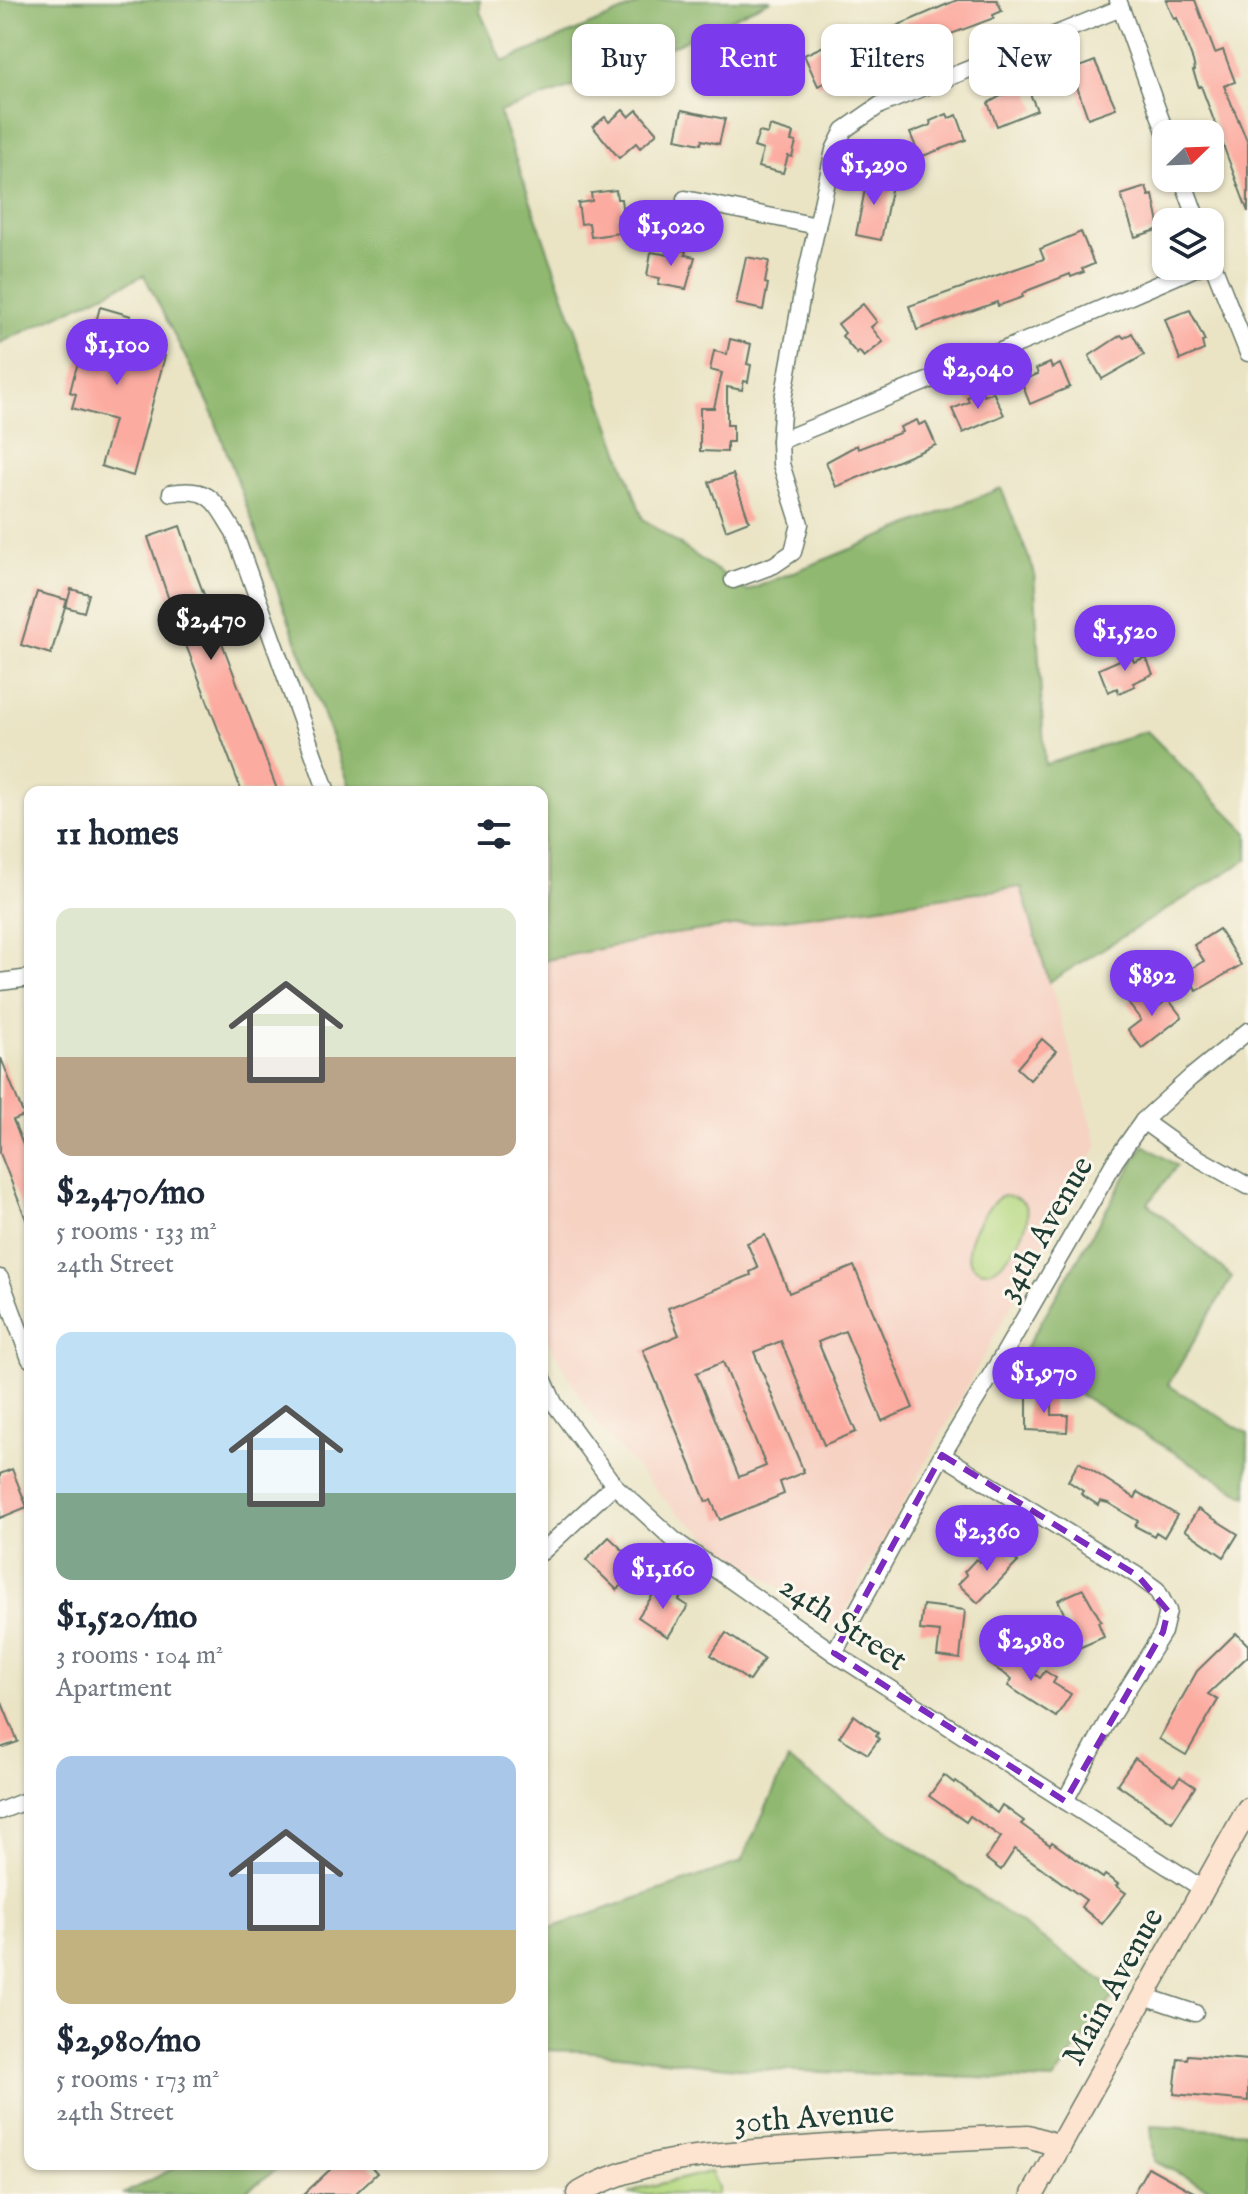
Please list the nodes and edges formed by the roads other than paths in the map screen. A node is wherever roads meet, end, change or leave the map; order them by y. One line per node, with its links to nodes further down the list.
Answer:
1 (1119, 4): 2 (street); 4 (street)
2 (1161, 120)
3 (685, 199): 4 (street)
4 (817, 226): 8 (street)
5 (1165, 280): 8 (street)
6 (1216, 280): 7 (street)
7 (1248, 353)
8 (780, 441): 10 (street)
9 (171, 493): 11 (street)
10 (733, 580)
11 (325, 786)
12 (24, 979): 13 (street)
13 (0, 982)
14 (1248, 1031): 15 (street, 34th Avenue)
15 (1143, 1121): 16 (street); 20 (street, 34th Avenue)
16 (1248, 1186)
17 (0, 1278): 18 (street)
18 (24, 1343)
19 (548, 1390): 21 (street, 24th Street)
20 (942, 1455): 23 (street, 34th Avenue); 25 (street)
21 (614, 1485): 22 (street); 23 (street, 24th Street)
22 (548, 1546)
23 (834, 1653): 25 (street, 24th Street)
24 (24, 1801): 27 (street)
25 (1065, 1801): 28 (street, 24th Street)
26 (1248, 1809): 28 (street, Main Avenue)
27 (0, 1811)
28 (1203, 1889): 29 (street, Main Avenue)
29 (1144, 1996): 30 (street); 31 (street, Main Avenue)
30 (1195, 2013)
31 (1060, 2146): 32 (street, 30th Avenue); 33 (street, Main Avenue)
32 (578, 2194)
33 (1033, 2194)

